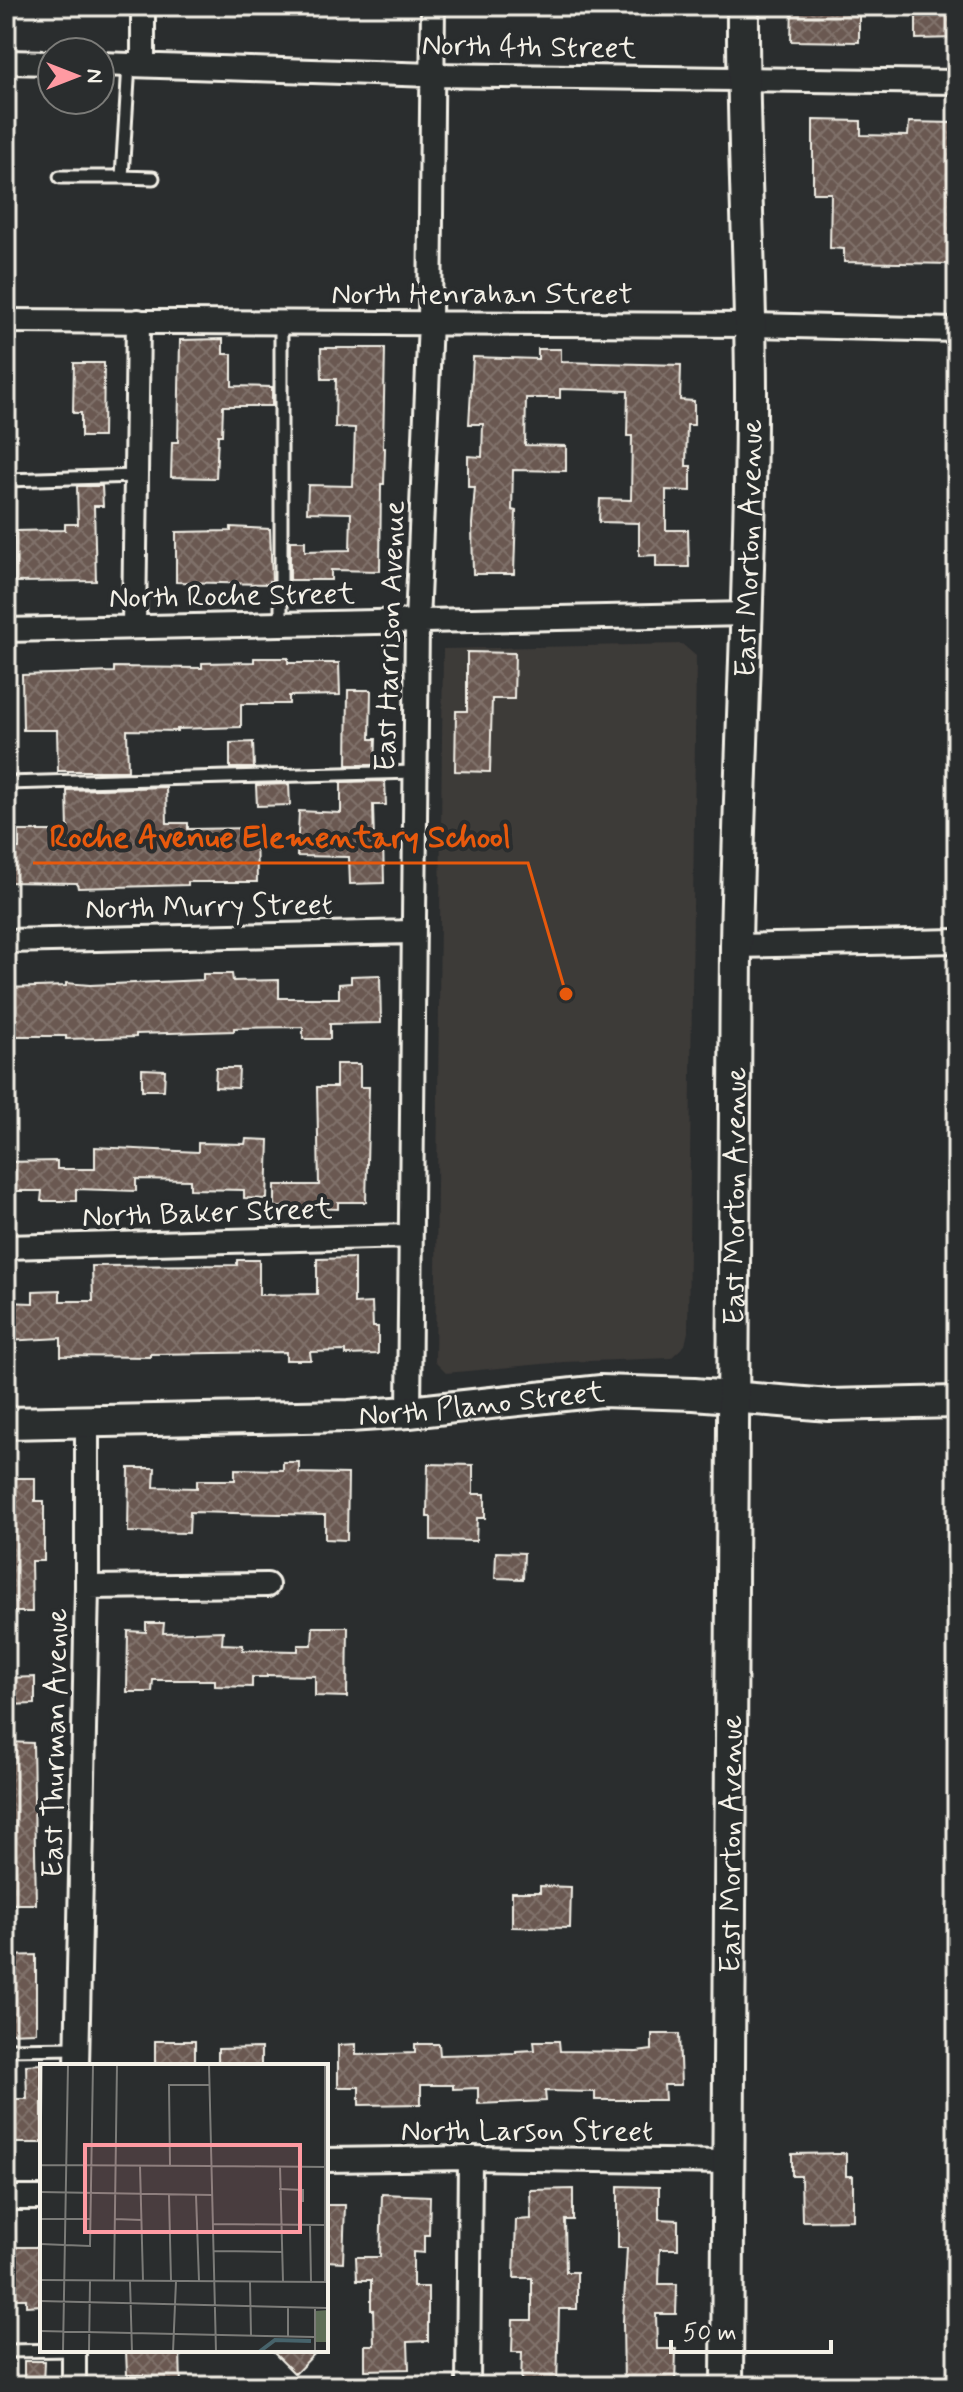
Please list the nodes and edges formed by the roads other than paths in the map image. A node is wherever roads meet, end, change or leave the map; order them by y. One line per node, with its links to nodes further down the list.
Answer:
1 (143, 6): 7 (street)
2 (433, 6): 8 (street, East Harrison Avenue)
3 (743, 6): 9 (main road, East Morton Avenue)
4 (6, 62): 5 (street)
5 (36, 63)
6 (116, 64): 7 (street, North 4th Street)
7 (136, 64): 8 (street, North 4th Street); 12 (lane)
8 (432, 75): 9 (street, North 4th Street); 17 (street, East Harrison Avenue)
9 (743, 80): 10 (street, North 4th Street); 18 (main road, East Morton Avenue)
10 (957, 82)
11 (60, 177): 12 (lane)
12 (122, 177): 13 (lane)
13 (153, 178)
14 (6, 321): 15 (street, North Henrahan Street)
15 (138, 321): 16 (street, North Henrahan Street); 20 (street)
16 (281, 322): 17 (street, North Henrahan Street); 24 (lane)
17 (430, 322): 18 (street, North Henrahan Street); 23 (street, East Harrison Avenue)
18 (751, 325): 19 (street, North Henrahan Street); 22 (main road, East Morton Avenue)
19 (957, 330)
20 (136, 476): 21 (lane); 25 (street)
21 (6, 480)
22 (747, 614): 23 (street, North Roche Street); 32 (main road, East Morton Avenue)
23 (417, 622): 24 (street, North Roche Street); 27 (street, East Harrison Avenue)
24 (281, 624): 25 (street, North Roche Street)
25 (134, 627): 26 (street, North Roche Street)
26 (6, 630)
27 (415, 772): 28 (lane); 29 (street, East Harrison Avenue)
28 (6, 783)
29 (413, 932): 30 (street, North Murry Street); 33 (street, East Harrison Avenue)
30 (6, 941)
31 (957, 941): 32 (street)
32 (736, 946): 35 (main road, East Morton Avenue)
33 (409, 1236): 34 (street, North Baker Street); 37 (street, East Harrison Avenue)
34 (6, 1247)
35 (732, 1398): 36 (main road, North Plano Street); 37 (main road, North Plano Street); 46 (main road, East Morton Avenue)
36 (957, 1402)
37 (409, 1412): 38 (main road, North Plano Street)
38 (87, 1422): 39 (main road, North Plano Street); 41 (street, East Thurman Avenue)
39 (6, 1423)
40 (267, 1585): 41 (street)
41 (87, 1587): 43 (street, East Thurman Avenue)
42 (6, 2049): 43 (lane)
43 (77, 2057)
44 (470, 2158): 45 (street, North Larson Street); 46 (street, North Larson Street); 53 (street)
45 (328, 2160)
46 (729, 2162): 54 (main road, East Morton Avenue)
47 (6, 2198): 48 (street)
48 (40, 2198)
49 (40, 2350): 50 (lane)
50 (6, 2351)
51 (74, 2352): 52 (street)
52 (74, 2386)
53 (468, 2386)
54 (727, 2386)

